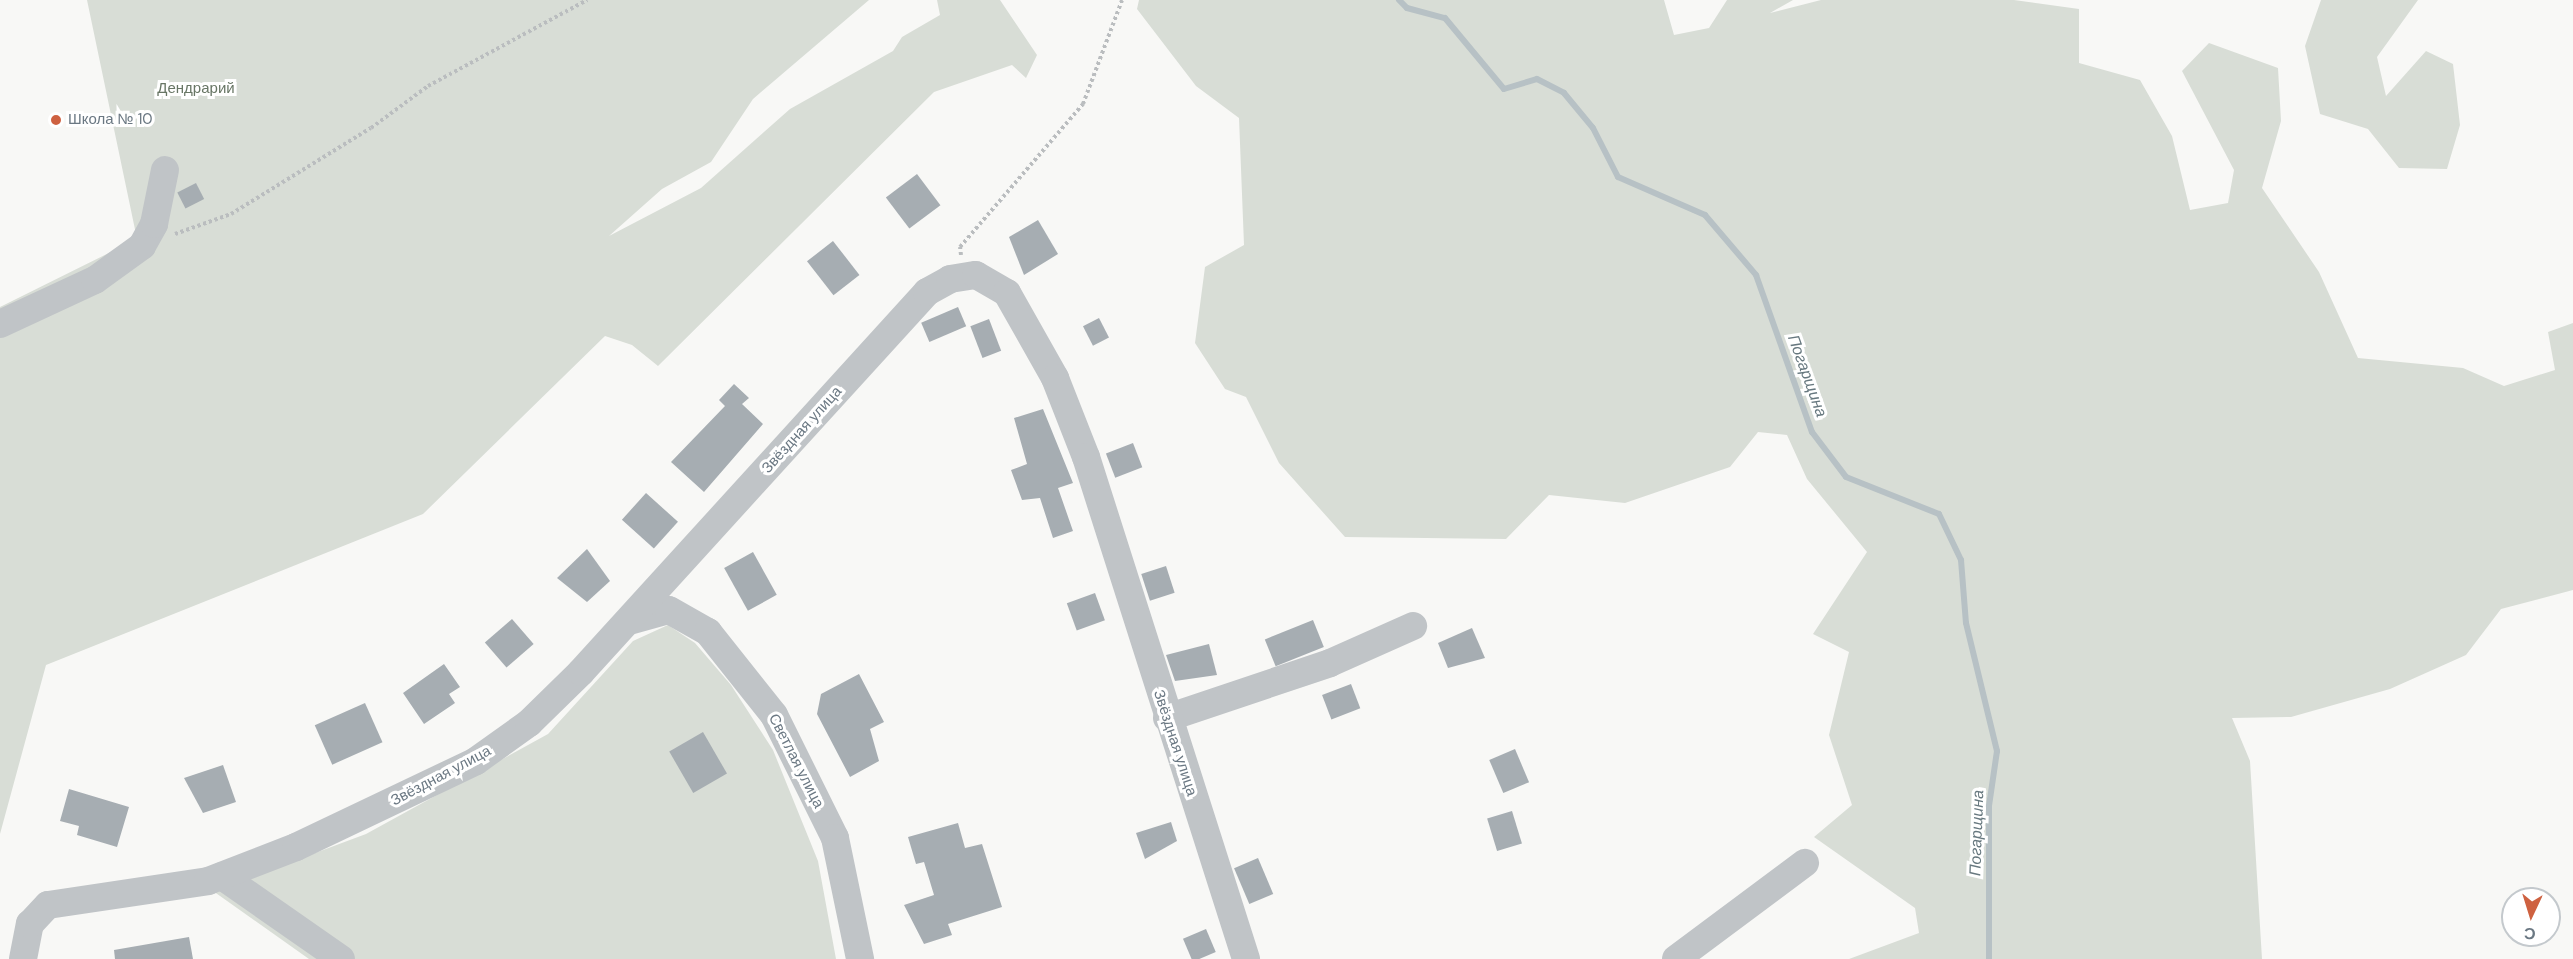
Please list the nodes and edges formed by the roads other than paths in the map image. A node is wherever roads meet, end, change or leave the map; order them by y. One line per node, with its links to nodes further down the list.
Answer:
1 (165, 170): 2 (street)
2 (0, 324)
3 (627, 621): 5 (street, Звёздная улица); 7 (street, Звёздная улица); 10 (street, Светлая улица)
4 (1413, 626): 5 (street)
5 (1167, 718): 11 (street, Звёздная улица)
6 (1805, 863): 12 (street)
7 (222, 876): 8 (street, Звёздная улица); 9 (street)
8 (22, 959)
9 (341, 959)
10 (860, 959)
11 (1246, 959)
12 (1676, 959)

